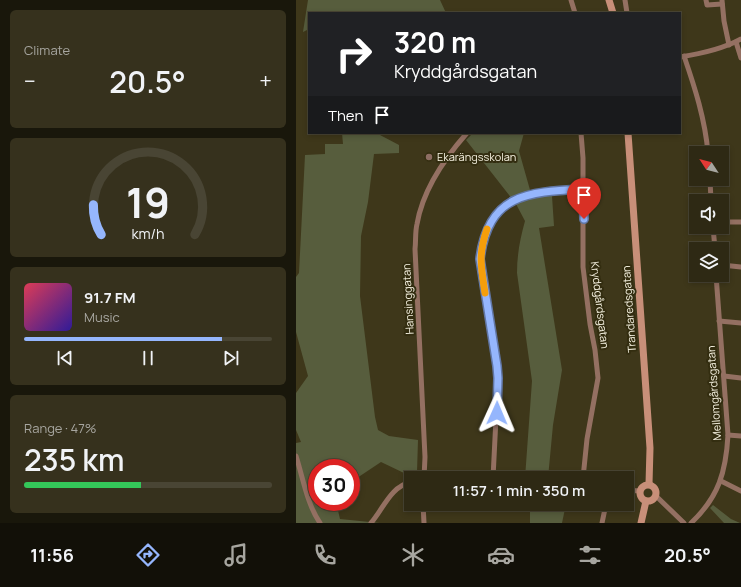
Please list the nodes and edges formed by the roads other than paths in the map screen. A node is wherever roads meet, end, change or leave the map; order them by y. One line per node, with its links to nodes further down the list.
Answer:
1 (572, 0): 6 (street)
2 (609, 0): 7 (street)
3 (625, 0): 8 (street)
4 (706, 0): 5 (street)
5 (722, 2): 11 (street)
6 (575, 12)
7 (612, 12)
8 (627, 12)
9 (741, 39): 10 (street)
10 (736, 42): 11 (street); 13 (street)
11 (729, 45): 12 (street)
12 (682, 56): 17 (street)
13 (741, 58)
14 (466, 134): 31 (street, Hansinggatan)
15 (581, 134): 18 (street, Kryddgårdsgatan)
16 (628, 134): 36 (street, Trandaredsgatan)
17 (708, 146)
18 (583, 189): 32 (street); 33 (street, Kryddgårdsgatan)
19 (729, 222): 20 (street)
20 (741, 222)
21 (729, 266): 22 (street)
22 (741, 267)
23 (716, 282): 24 (street, Mellomgårdsgatan)
24 (719, 321): 25 (street); 26 (street, Mellomgårdsgatan)
25 (741, 323)
26 (724, 376): 27 (street); 28 (street, Mellomgårdsgatan)
27 (741, 378)
28 (728, 434): 29 (street); 34 (street, Mellomgårdsgatan)
29 (741, 436)
30 (296, 456): 44 (street)
31 (424, 471)
32 (493, 471)
33 (584, 471)
34 (721, 481): 39 (street); 50 (street, Mellomgårdsgatan)
35 (404, 484): 45 (street)
36 (649, 484): 38 (street); 40 (street)
37 (634, 491): 38 (street)
38 (639, 491): 41 (street)
39 (741, 491)
40 (656, 496): 41 (street); 49 (street)
41 (646, 501): 48 (street)
42 (423, 511): 46 (street)
43 (605, 511): 47 (street)
44 (320, 523)
45 (372, 523)
46 (424, 523)
47 (602, 523)
48 (641, 523)
49 (684, 523)
50 (691, 523)

